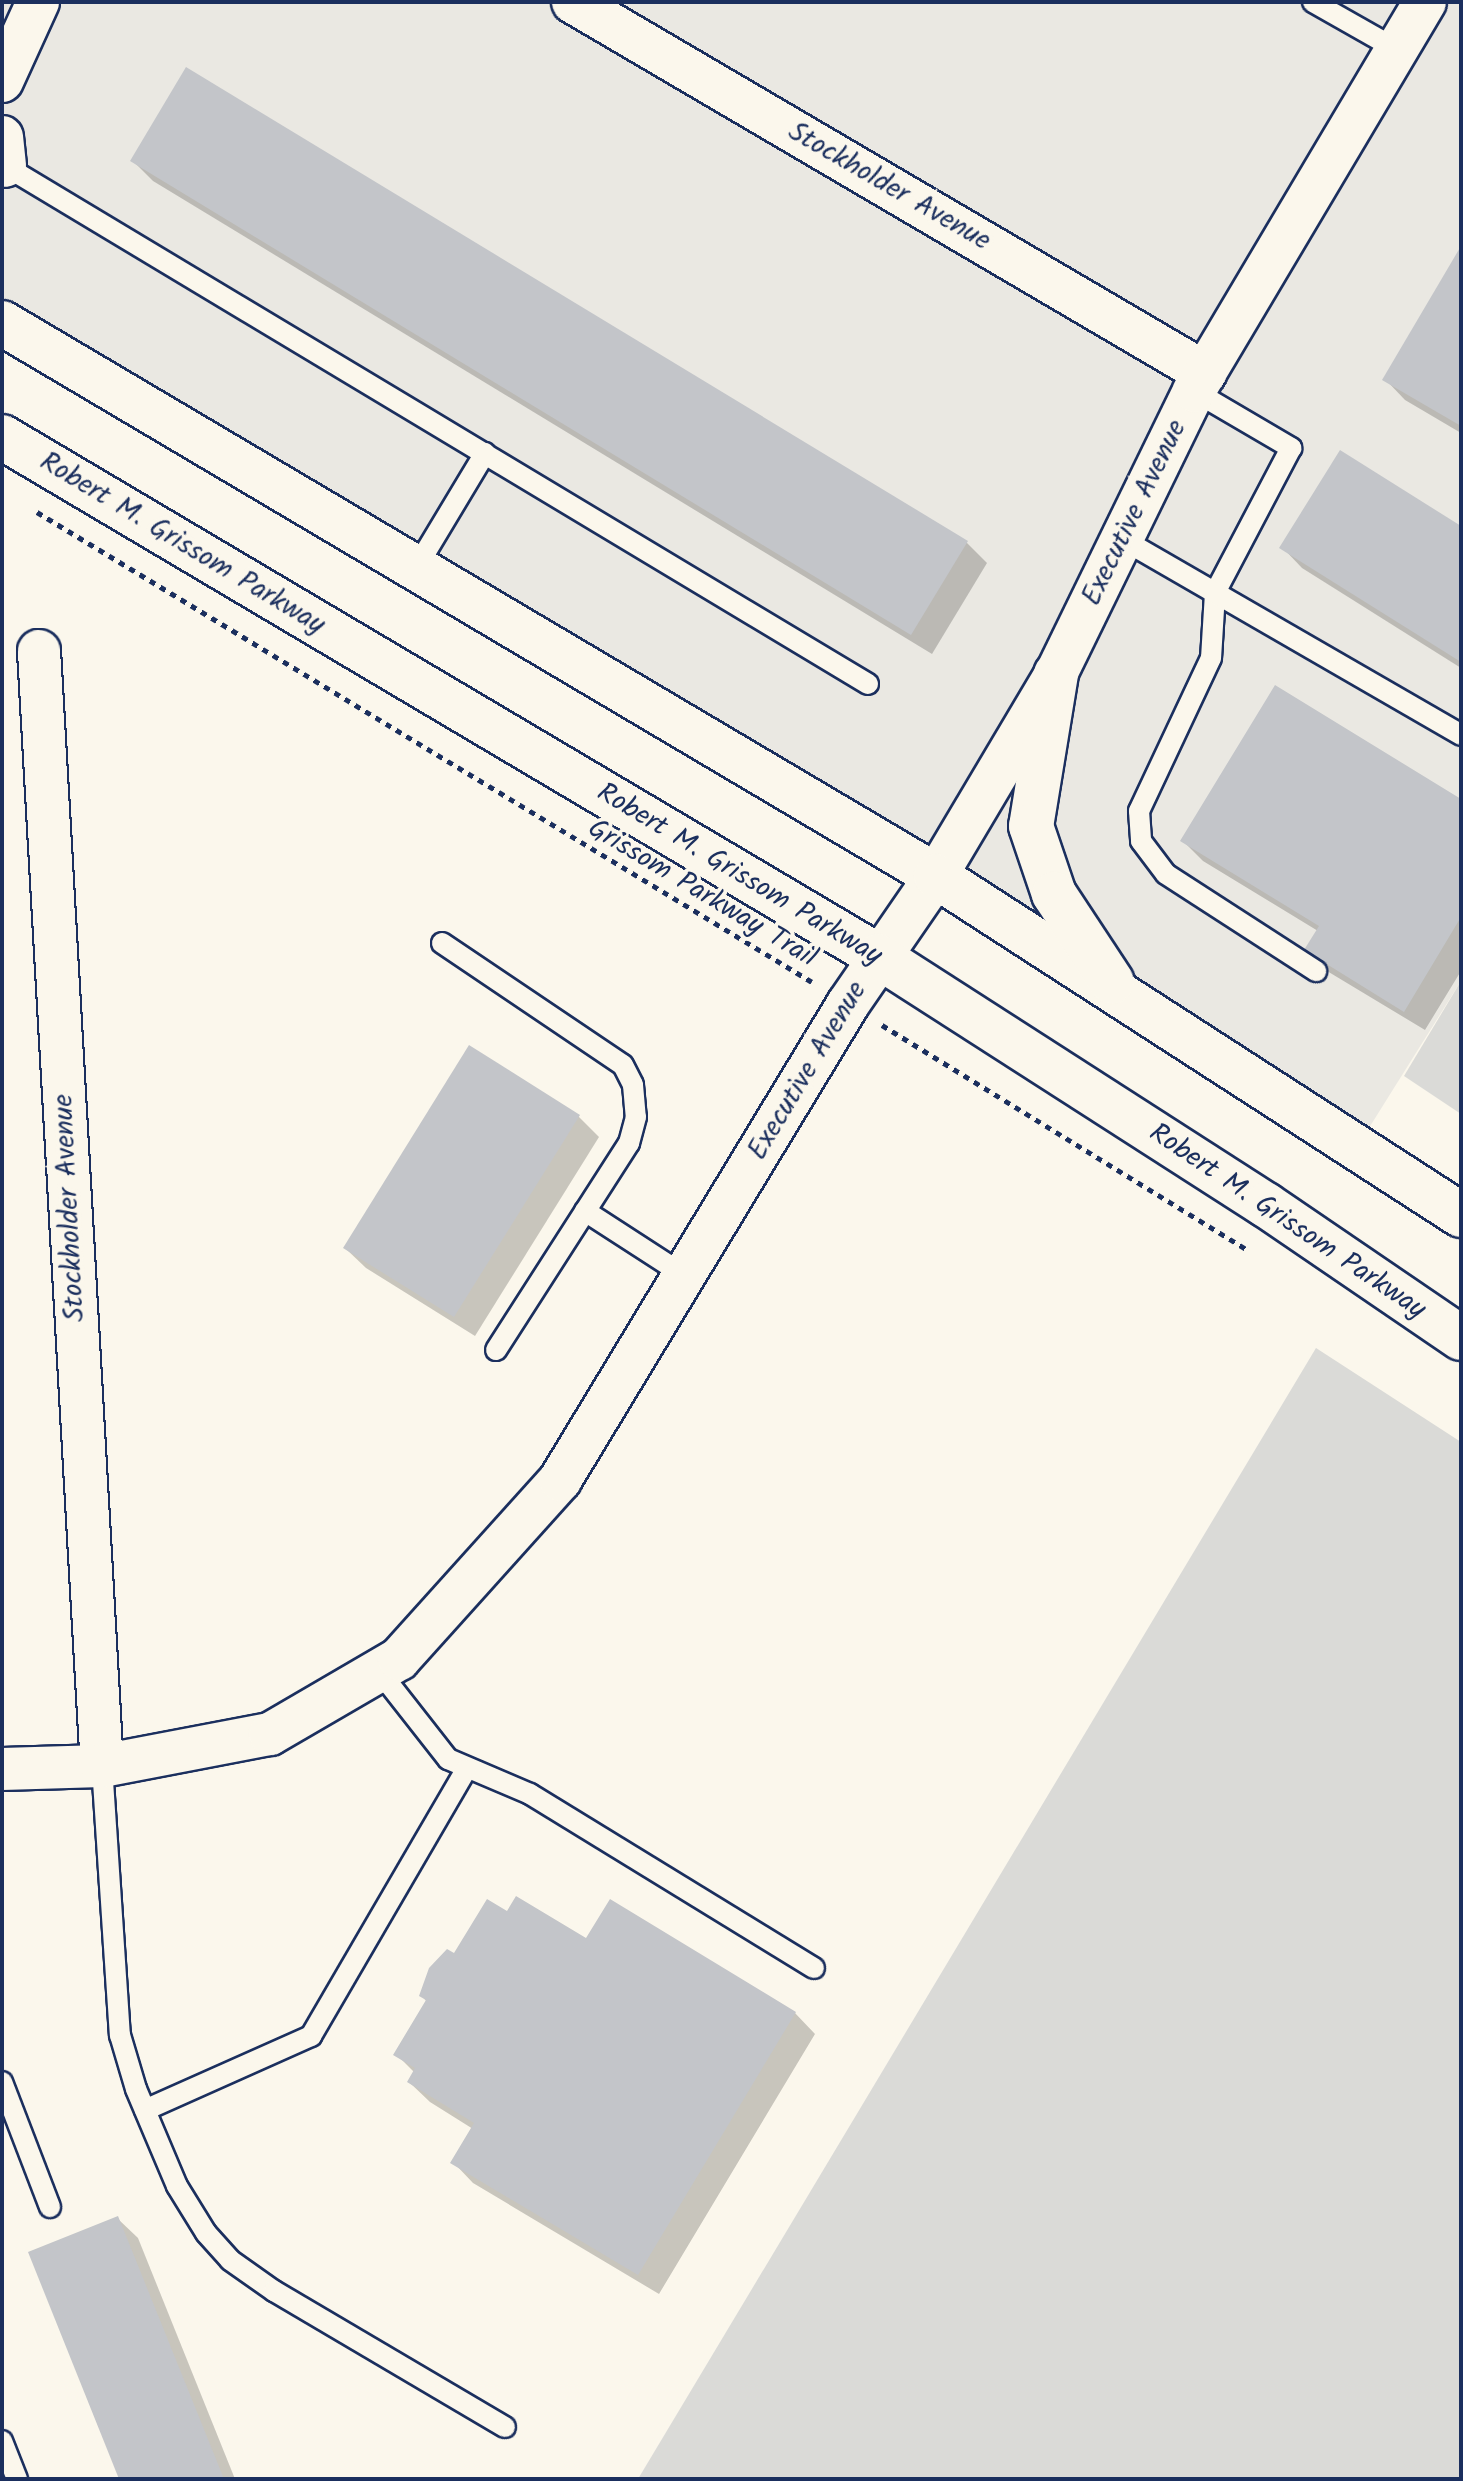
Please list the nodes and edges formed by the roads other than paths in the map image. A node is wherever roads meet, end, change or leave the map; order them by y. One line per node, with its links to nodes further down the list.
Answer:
1 (38, 2): 6 (street)
2 (573, 2): 9 (street, Stockholder Avenue)
3 (1313, 2): 5 (lane)
4 (1425, 2): 5 (street, Executive Avenue)
5 (1396, 49): 9 (street, Executive Avenue)
6 (2, 81)
7 (3, 155): 11 (lane)
8 (2, 323): 13 (main road)
9 (1200, 382): 12 (street, Executive Avenue); 14 (lane)
10 (2, 437): 21 (main road, Robert M. Grissom Parkway)
11 (485, 453): 13 (lane); 17 (lane)
12 (1122, 539): 14 (lane); 16 (street, Executive Avenue)
13 (416, 568): 19 (main road)
14 (1215, 593): 18 (lane); 22 (lane)
15 (39, 651): 30 (street, Stockholder Avenue)
16 (1056, 674): 19 (street, Executive Avenue); 23 (main road)
17 (868, 684)
18 (1461, 735)
19 (936, 876): 21 (street, Executive Avenue); 23 (main road)
20 (442, 943): 24 (lane)
21 (878, 956): 26 (street, Executive Avenue); 27 (main road, Robert M. Grissom Parkway)
22 (1316, 971)
23 (1120, 994): 25 (main road)
24 (585, 1211): 26 (lane); 28 (lane)
25 (1461, 1215)
26 (684, 1275): 29 (street, Executive Avenue)
27 (1461, 1338)
28 (496, 1350)
29 (379, 1671): 30 (street, Executive Avenue); 32 (lane)
30 (102, 1766): 31 (street, Executive Avenue); 35 (lane)
31 (2, 1769)
32 (466, 1770): 33 (lane); 35 (lane)
33 (814, 1968)
34 (2, 2082): 36 (lane)
35 (145, 2110): 37 (lane)
36 (50, 2207)
37 (505, 2427)
38 (2, 2441): 39 (lane)
39 (17, 2479)

